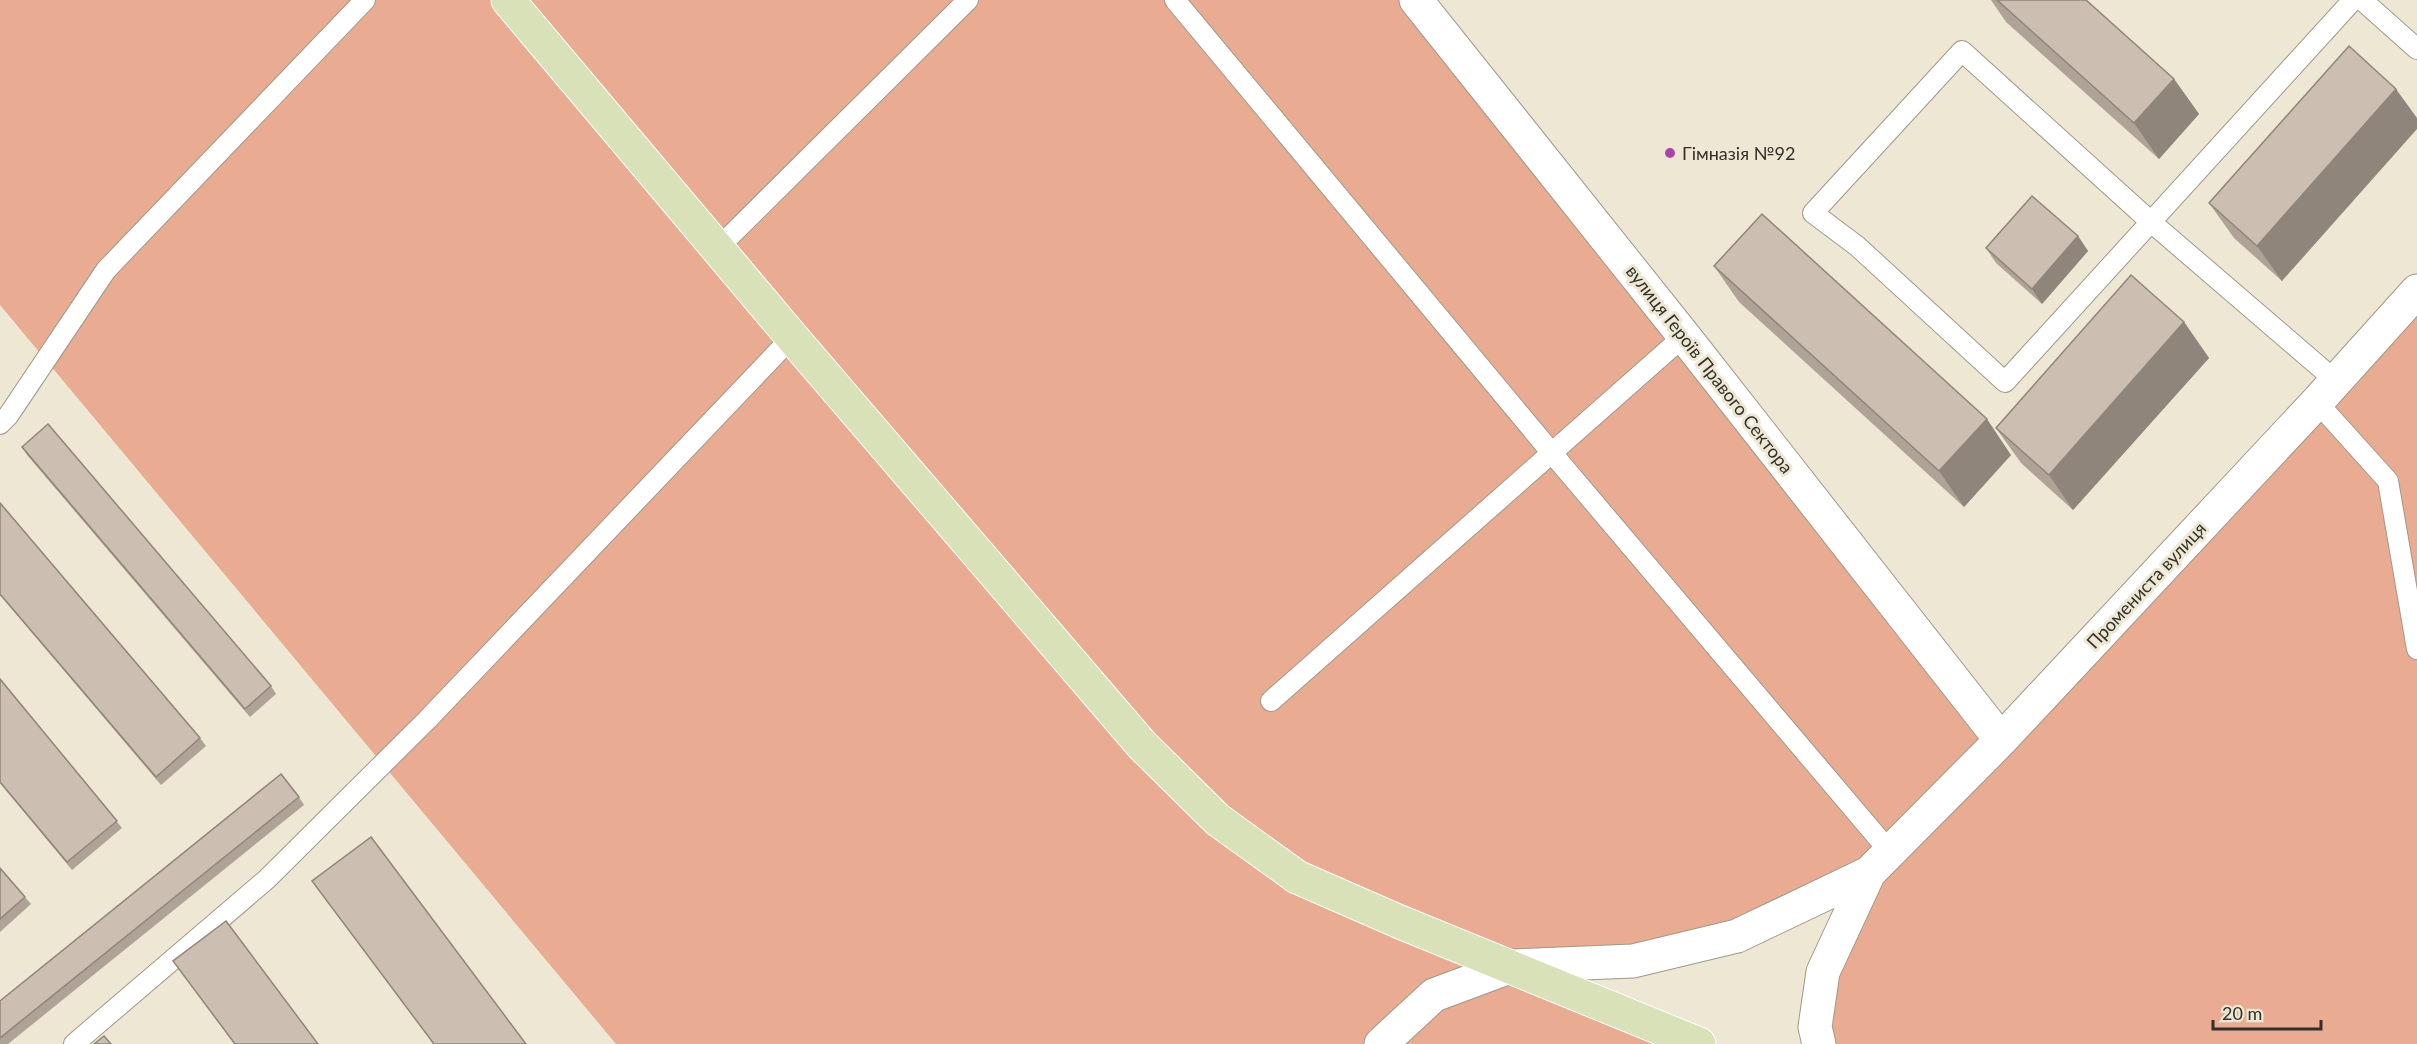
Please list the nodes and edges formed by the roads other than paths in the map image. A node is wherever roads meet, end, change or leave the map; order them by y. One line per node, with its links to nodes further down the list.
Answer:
1 (365, 0): 15 (lane)
2 (508, 0): 10 (main road)
3 (968, 0): 10 (lane)
4 (1175, 0): 16 (lane)
5 (1416, 0): 12 (street, вулиця Героїв Правого Сектора)
6 (2353, 0): 9 (lane)
7 (2362, 0): 8 (lane)
8 (2417, 49)
9 (2151, 222): 9 (lane); 14 (lane)
10 (718, 248): 13 (main road)
11 (2417, 291): 14 (street, Промениста вулиця)
12 (1684, 336): 16 (lane); 19 (street, вулиця Героїв Правого Сектора)
13 (792, 337): 21 (main road); 22 (lane)
14 (2326, 392): 17 (lane); 19 (street, Промениста вулиця)
15 (0, 424)
16 (1551, 452): 18 (lane); 20 (lane)
17 (2417, 649)
18 (1271, 701)
19 (2001, 740): 20 (street, Промениста вулиця)
20 (1880, 863): 21 (street, Промениста вулиця); 25 (street, Промениста вулиця)
21 (1512, 966): 23 (street, Промениста вулиця); 24 (main road)
22 (74, 1044)
23 (1381, 1044)
24 (1699, 1044)
25 (1819, 1044)

